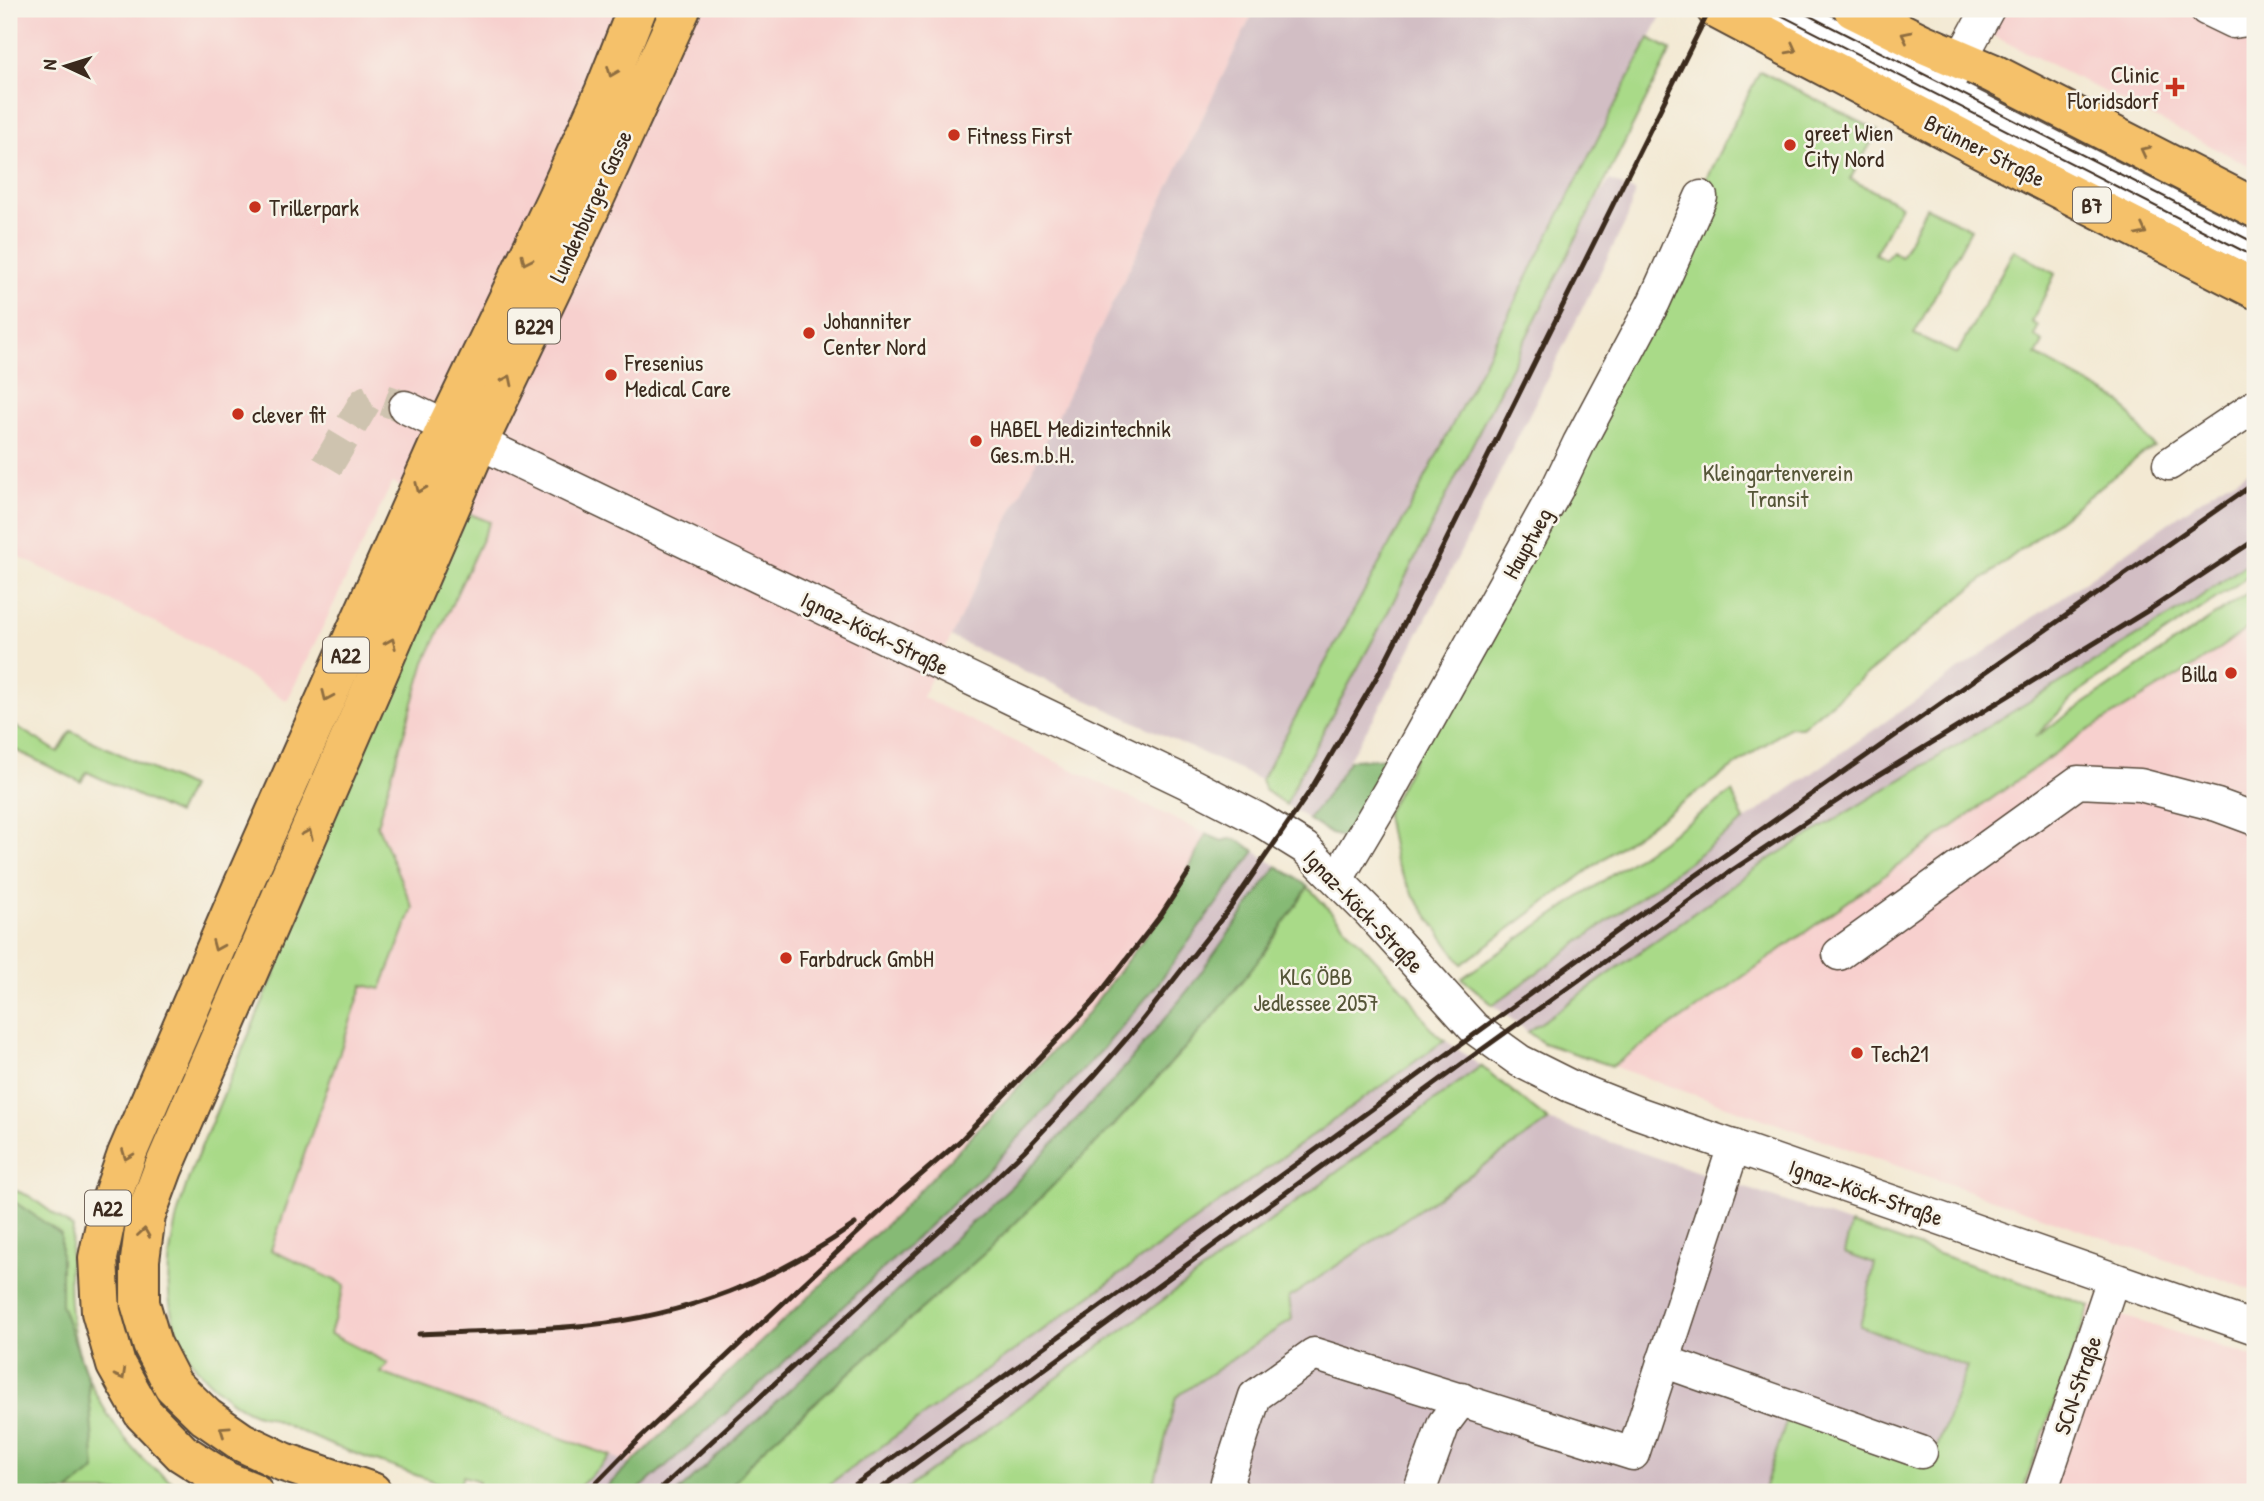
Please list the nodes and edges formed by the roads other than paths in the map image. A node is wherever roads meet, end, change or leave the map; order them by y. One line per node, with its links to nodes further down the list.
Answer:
1 (637, 9): 16 (main road, Lundenburger Gasse / B229, one-way to 16)
2 (681, 9): 16 (main road, Lundenburger Gasse / B229, one-way to 2)
3 (1716, 9): 9 (main road, Brünner Straße / B7, one-way to 9)
4 (1782, 9): 9 (street)
5 (1853, 9): 9 (main road, Brünner Straße / B7, one-way to 5)
6 (1988, 9): 9 (street)
7 (2206, 9): 8 (street)
8 (2255, 19)
9 (1945, 90): 11 (main road, Brünner Straße / B7, one-way to 9); 12 (street); 13 (main road, Brünner Straße / B7, one-way to 13)
10 (1701, 197): 19 (street, Hauptweg)
11 (2255, 208)
12 (2255, 250)
13 (2255, 289)
14 (2255, 406): 17 (street)
15 (405, 407): 16 (street, Ignaz-Köck-Straße)
16 (463, 434): 19 (street, Ignaz-Köck-Straße); 27 (main road, A22, one-way to 27); 28 (main road, A22, one-way to 16)
17 (2169, 464)
18 (2255, 819): 20 (street)
19 (1337, 879): 21 (street, Ignaz-Köck-Straße)
20 (1839, 954)
21 (1734, 1146): 22 (street, Ignaz-Köck-Straße); 24 (street)
22 (2113, 1279): 23 (street, Ignaz-Köck-Straße); 31 (street, SCN-Straße)
23 (2255, 1328)
24 (1663, 1361): 25 (street); 26 (street)
25 (1462, 1399): 29 (street); 30 (street)
26 (1921, 1452)
27 (253, 1492)
28 (372, 1492)
29 (1233, 1492)
30 (1419, 1492)
31 (2041, 1492)

